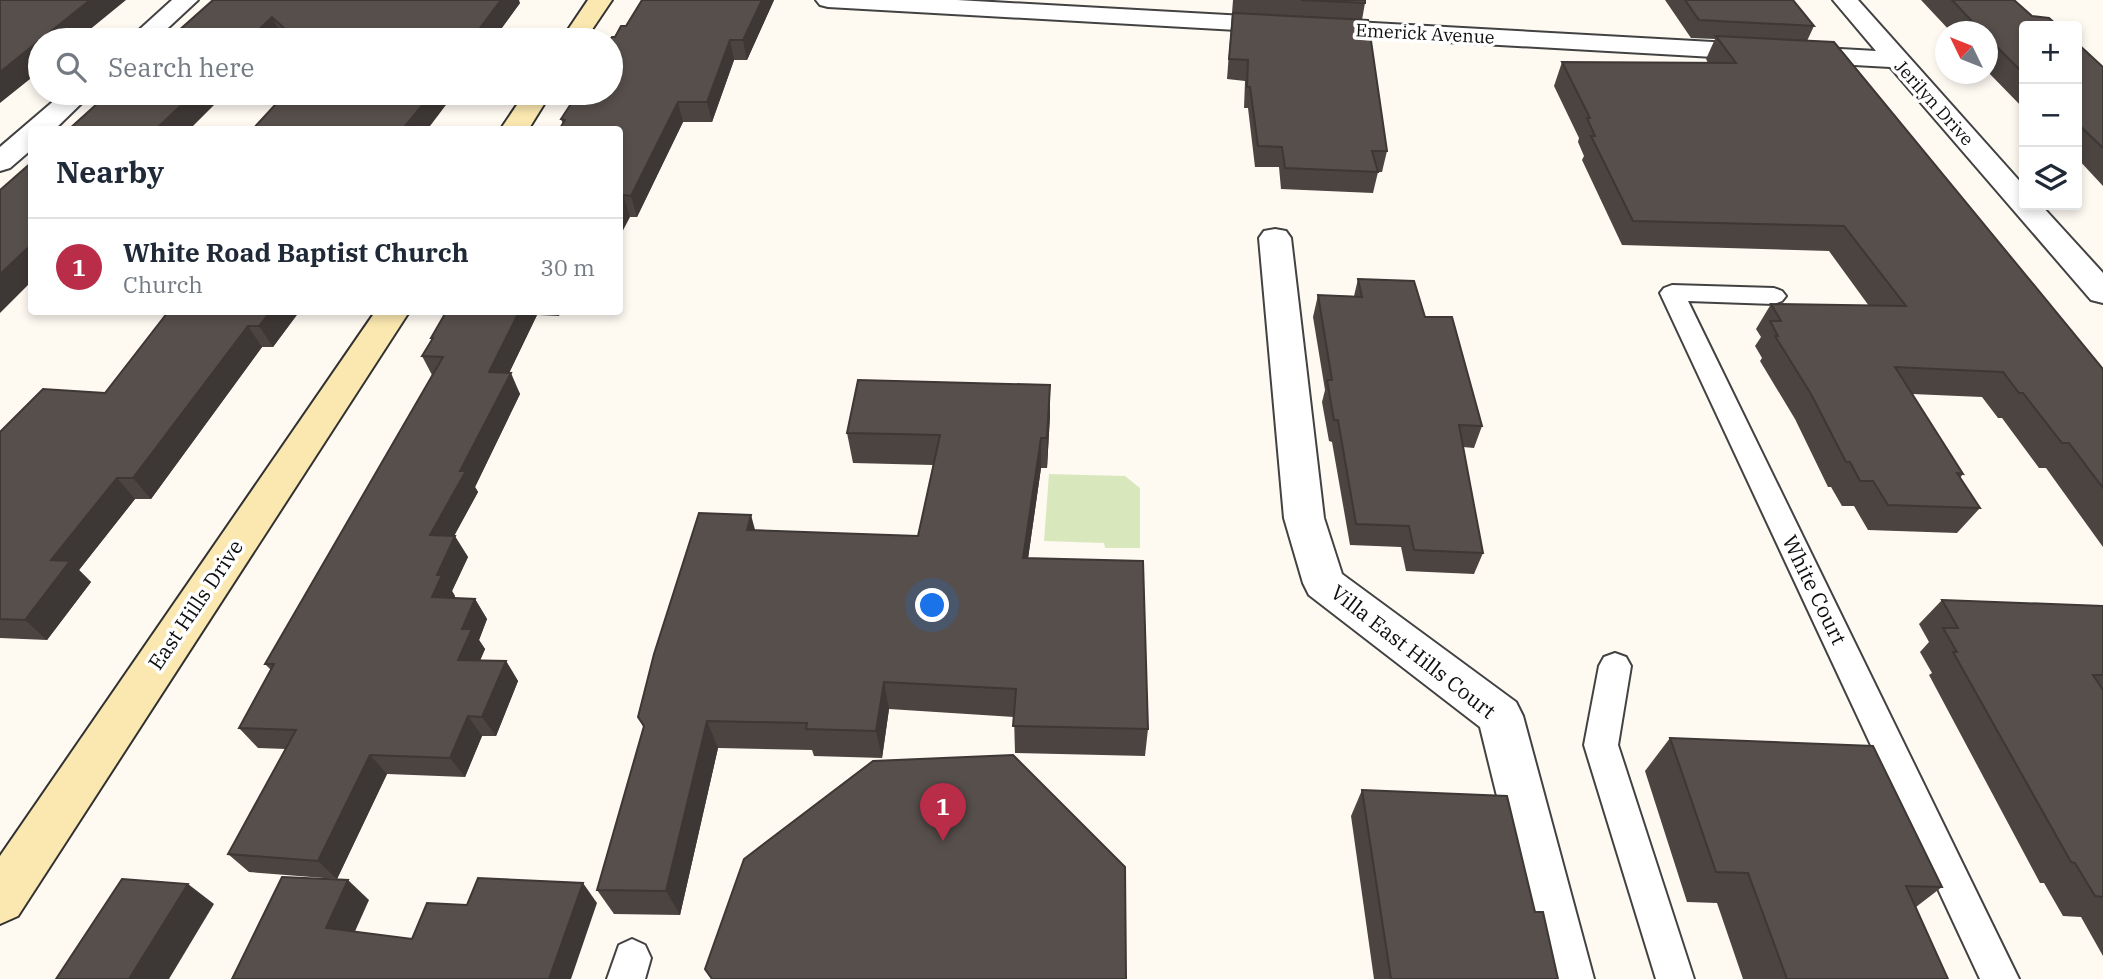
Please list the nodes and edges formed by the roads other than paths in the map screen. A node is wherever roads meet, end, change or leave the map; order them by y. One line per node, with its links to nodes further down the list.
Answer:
1 (186, 0): 6 (street)
2 (600, 0): 7 (street)
3 (828, 0): 5 (street, Emerick Avenue)
4 (1844, 0): 8 (street, Jerilyn Drive)
5 (1152, 9): 8 (street, Emerick Avenue)
6 (154, 28)
7 (581, 28)
8 (1896, 60): 15 (street, Jerilyn Drive)
9 (65, 105): 11 (street)
10 (530, 105): 12 (street)
11 (42, 126)
12 (516, 126)
13 (28, 138): 14 (street)
14 (0, 162)
15 (2019, 198)
16 (2029, 210): 18 (street, Jerilyn Drive)
17 (1275, 238): 23 (street, Villa East Hills Court)
18 (2103, 293)
19 (1774, 296): 25 (lane, White Court)
20 (390, 315): 22 (street, East Hills Drive)
21 (1615, 666): 24 (lane)
22 (0, 900)
23 (1568, 979)
24 (1675, 979)
25 (2000, 979)

